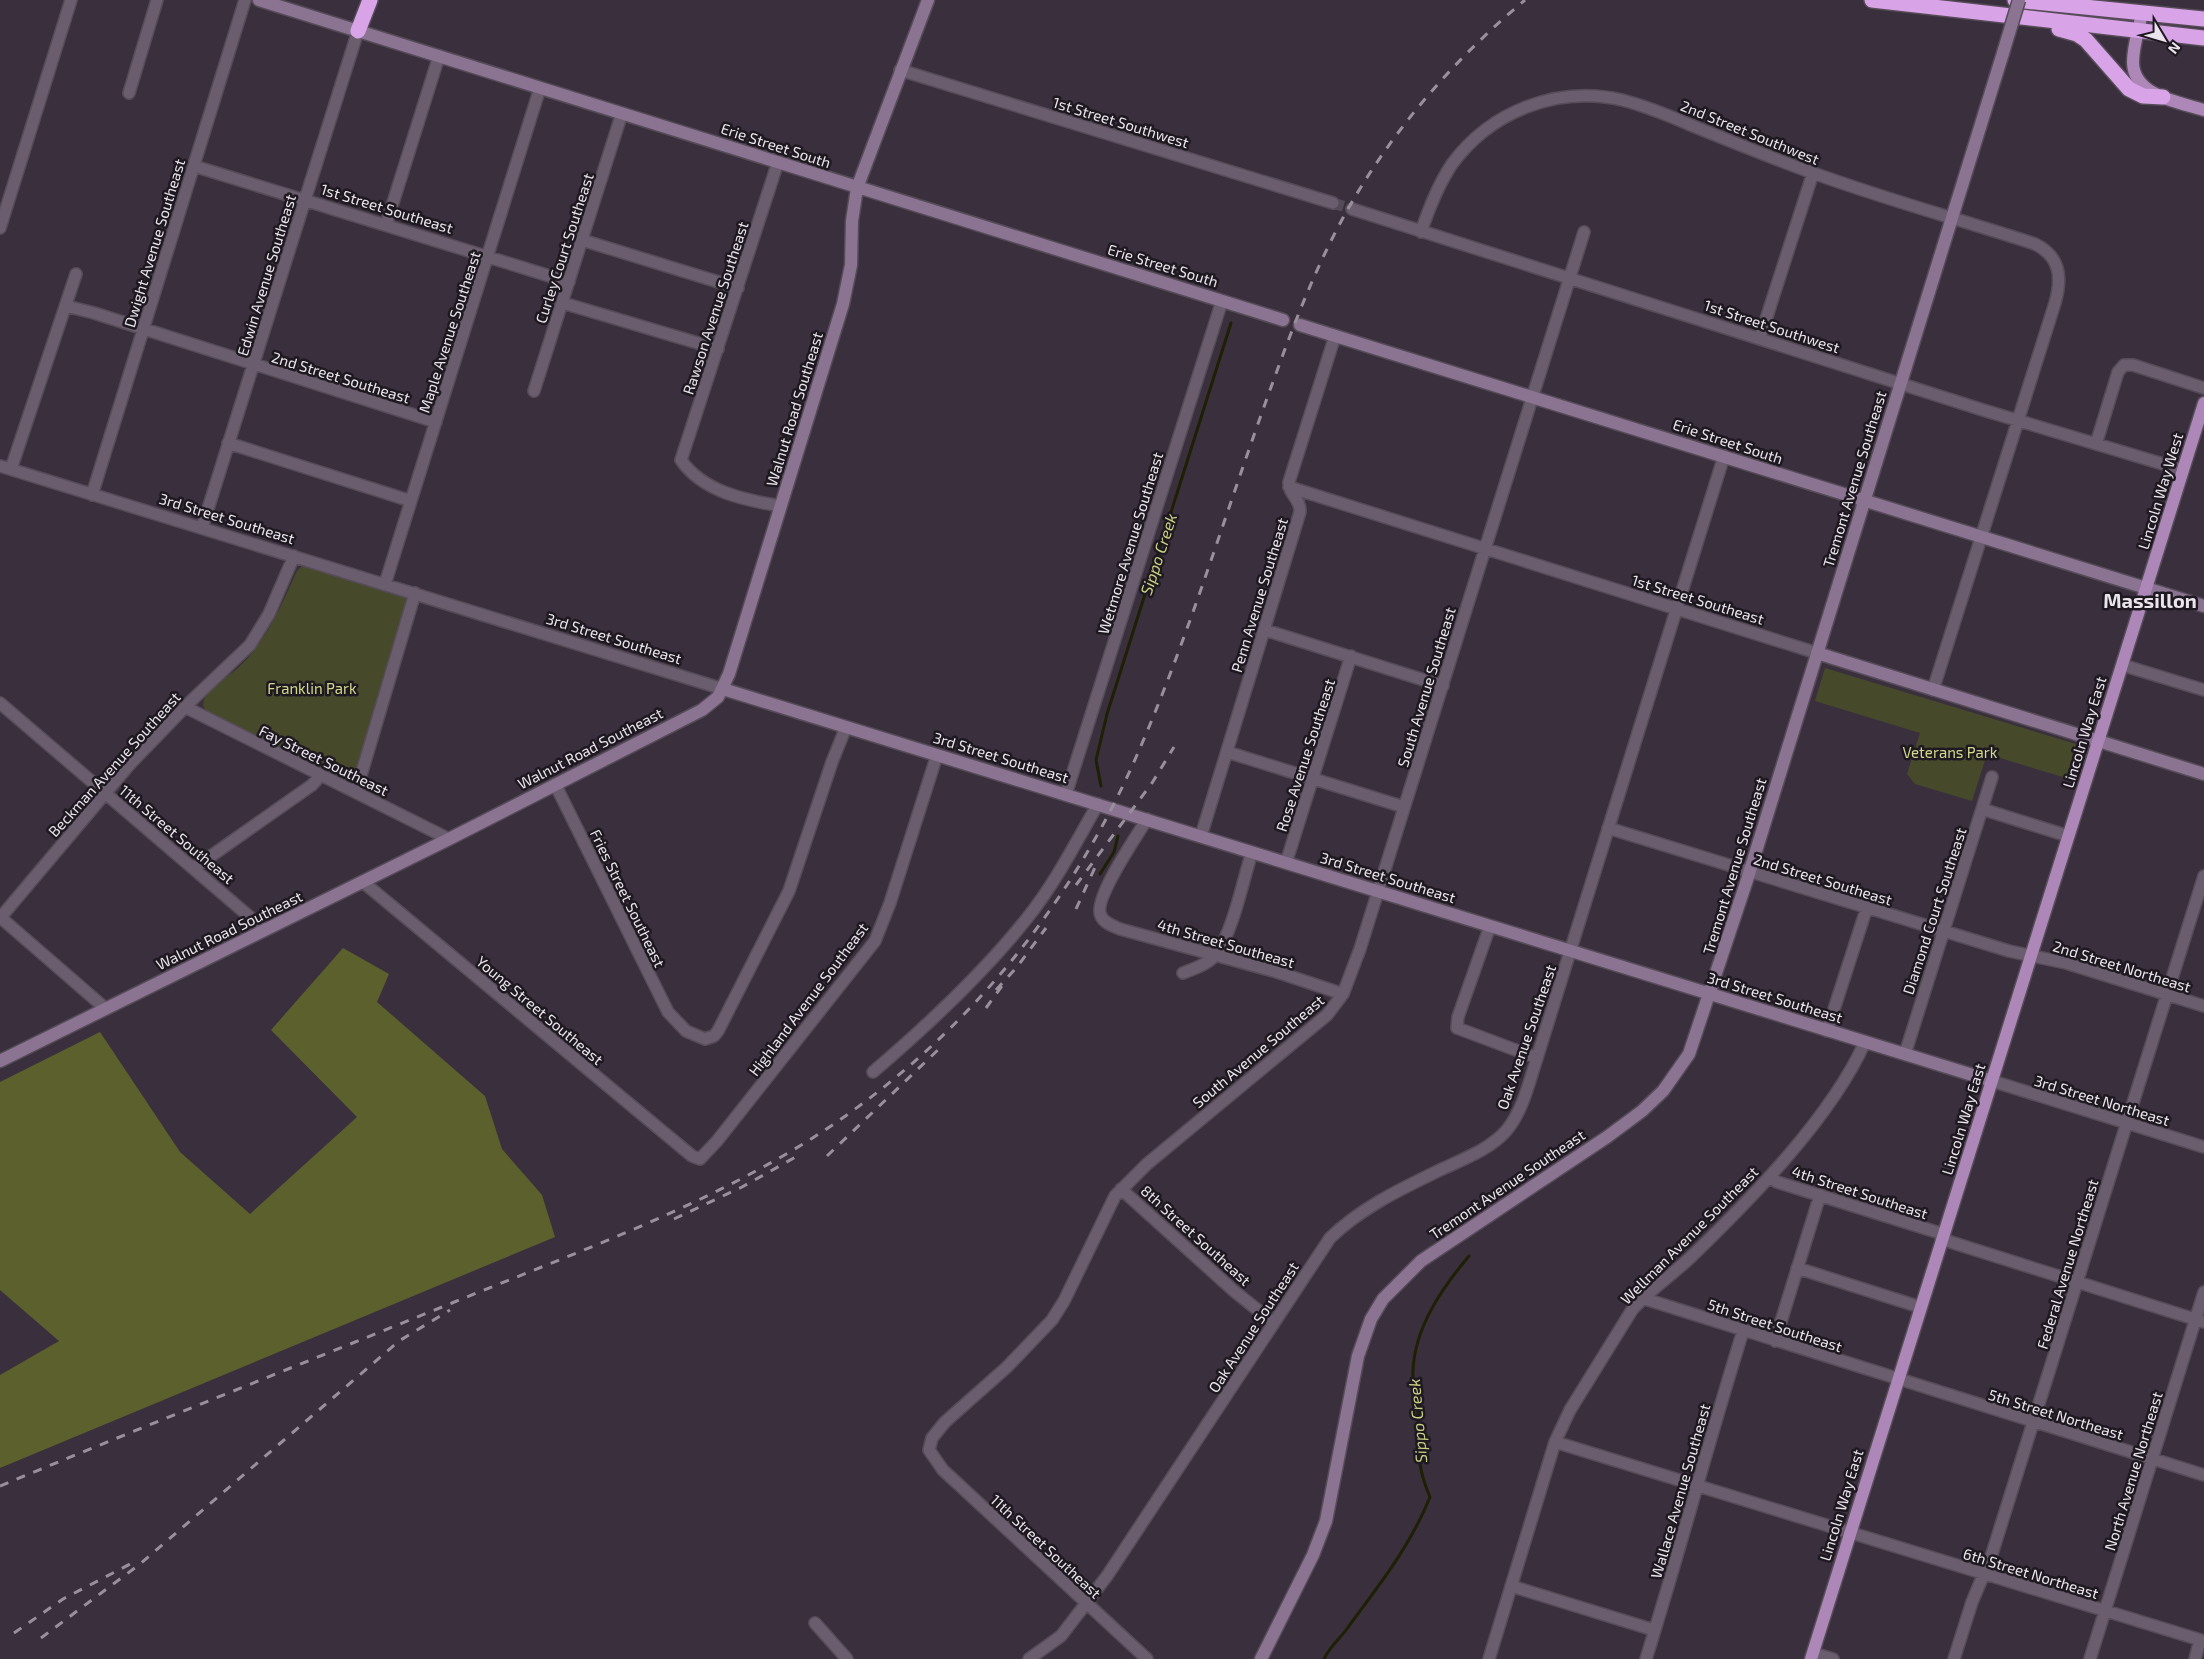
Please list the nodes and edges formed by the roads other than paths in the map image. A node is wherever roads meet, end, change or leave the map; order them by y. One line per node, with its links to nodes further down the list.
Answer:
1 (71, 0): 32 (street)
2 (158, 0): 19 (street)
3 (245, 0): 24 (street, Dwight Avenue Southeast)
4 (259, 0): 13 (main road, Erie Street South)
5 (366, 0): 13 (highway)
6 (370, 0): 13 (highway)
7 (928, 0): 17 (main road, Walnut Road Southeast)
8 (1872, 0): 10 (highway)
9 (2017, 0): 11 (highway); 30 (main road, Tremont Avenue Southeast, bridge)
10 (1984, 13): 14 (highway); 20 (highway)
11 (2142, 13): 12 (highway); 14 (main road)
12 (2204, 19)
13 (358, 31): 16 (main road, Erie Street South); 27 (street, Edwin Avenue Southeast)
14 (2138, 31): 15 (highway); 20 (main road)
15 (2204, 38)
16 (439, 56): 18 (main road, Erie Street South); 31 (street)
17 (900, 70): 26 (main road, Walnut Road Southeast); 28 (street, 1st Street Southwest)
18 (540, 88): 22 (main road, Erie Street South); 36 (street, Maple Avenue Southeast)
19 (128, 93)
20 (2163, 97): 21 (main road)
21 (2204, 110)
22 (622, 114): 23 (main road, Erie Street South); 35 (street, Curley Court Southeast)
23 (778, 162): 26 (main road, Erie Street South); 40 (street, Rawson Avenue Southeast)
24 (194, 166): 27 (street, 1st Street Southeast); 46 (street, Dwight Avenue Southeast)
25 (1813, 173): 30 (street, 2nd Street Southwest); 33 (street, 2nd Street Southwest); 48 (street)
26 (857, 188): 41 (main road, Erie Street South); 68 (main road, Walnut Road Southeast)
27 (305, 200): 31 (street, 1st Street Southeast); 50 (street, Edwin Avenue Southeast)
28 (1333, 203)
29 (1352, 209): 33 (street, 1st Street Southwest)
30 (1952, 217): 51 (main road, Tremont Avenue Southeast); 56 (street, 2nd Street Southwest)
31 (386, 225): 36 (street, 1st Street Southeast)
32 (0, 228)
33 (1421, 232): 38 (street, 1st Street Southwest)
34 (1584, 232): 38 (street, South Avenue Southeast)
35 (582, 240): 39 (street, Curley Court Southeast); 40 (street)
36 (488, 257): 39 (street, 1st Street Southeast); 57 (street, Maple Avenue Southeast)
37 (76, 274): 43 (street)
38 (1569, 278): 48 (street, 1st Street Southwest); 54 (street, South Avenue Southeast)
39 (569, 282): 42 (street, Curley Court Southeast)
40 (738, 288): 49 (street, Rawson Avenue Southeast)
41 (1222, 301): 44 (main road, Erie Street South); 99 (street, Wetmore Avenue Southeast)
42 (563, 303): 49 (street); 53 (street, Curley Court Southeast)
43 (66, 306): 46 (street, 2nd Street Southeast); 62 (street)
44 (1283, 320)
45 (1300, 325): 47 (main road, Erie Street South)
46 (143, 330): 50 (street, 2nd Street Southeast); 65 (street, Dwight Avenue Southeast)
47 (1335, 336): 54 (main road, Erie Street South); 64 (street)
48 (1760, 338): 51 (street, 1st Street Southwest)
49 (718, 349): 68 (street, Rawson Avenue Southeast)
50 (253, 365): 57 (street, 2nd Street Southeast); 58 (street, Edwin Avenue Southeast)
51 (1900, 383): 56 (street, 1st Street Southwest); 67 (main road, Tremont Avenue Southeast)
52 (2204, 388): 59 (street)
53 (534, 391)
54 (1532, 397): 60 (main road, Erie Street South); 71 (street, South Avenue Southeast)
55 (2203, 409): 63 (main road, Lincoln Way West)
56 (2018, 420): 59 (street, 1st Street Southwest); 70 (street, 2nd Street Southwest)
57 (436, 422): 66 (street, Maple Avenue Southeast)
58 (228, 444): 66 (street); 69 (street, Edwin Avenue Southeast)
59 (2096, 444): 63 (street, 1st Street Southwest)
60 (1724, 456): 67 (main road, Erie Street South); 77 (street, Oak Avenue Southeast)
61 (0, 466): 62 (street, 3rd Street Southeast)
62 (12, 469): 65 (street, 3rd Street Southeast)
63 (2183, 470): 74 (main road, Lincoln Way West)
64 (1288, 487): 71 (street, 1st Street Southeast); 78 (street, Penn Avenue Southeast)
65 (92, 495): 69 (street, 3rd Street Southeast)
66 (411, 501): 73 (street, Maple Avenue Southeast)
67 (1864, 501): 70 (main road, Erie Street South); 79 (main road, Tremont Avenue Southeast)
68 (780, 506): 83 (main road, Walnut Road Southeast)
69 (202, 528): 72 (street, 3rd Street Southeast)
70 (1981, 537): 74 (main road, Erie Street South); 84 (street, 2nd Street Southwest)
71 (1485, 549): 77 (street, 1st Street Southeast); 82 (street, South Avenue Southeast)
72 (294, 556): 73 (street, 3rd Street Southeast); 87 (street, Beckman Avenue Southeast)
73 (385, 584): 75 (street, 3rd Street Southeast)
74 (2146, 588): 76 (main road, Erie Street South); 81 (main road, Lincoln Way East)
75 (415, 593): 83 (street, 3rd Street Southeast); 97 (street)
76 (2204, 606)
77 (1677, 609): 79 (street, 1st Street Southeast); 104 (street, Oak Avenue Southeast)
78 (1265, 630): 80 (street); 90 (street, Penn Avenue Southeast)
79 (1817, 653): 84 (main road, 1st Street Southeast); 111 (main road, Tremont Avenue Southeast)
80 (1352, 656): 82 (street); 95 (street, Rose Avenue Southeast)
81 (2122, 665): 85 (street); 89 (main road, Lincoln Way East)
82 (1442, 686): 101 (street, South Avenue Southeast)
83 (723, 689): 88 (main road, 3rd Street Southeast); 96 (main road, Walnut Road Southeast)
84 (1933, 690): 89 (main road, 1st Street Southeast)
85 (2204, 690)
86 (0, 702): 98 (street, 11th Street Southeast)
87 (185, 707): 93 (street, Fay Street Southeast); 98 (street, Beckman Avenue Southeast)
88 (846, 727): 91 (main road, 3rd Street Southeast); 96 (street, Fries Street Southeast)
89 (2098, 742): 92 (main road, 1st Street Southeast); 106 (main road, Lincoln Way East)
90 (1227, 752): 95 (street); 105 (street, Penn Avenue Southeast)
91 (937, 755): 99 (main road, 3rd Street Southeast); 138 (street, Highland Avenue Southeast)
92 (2204, 774)
93 (322, 775): 97 (street, Fay Street Southeast); 110 (street)
94 (1992, 776): 102 (street, Diamond Court Southeast)
95 (1313, 779): 101 (street); 109 (street, Rose Avenue Southeast)
96 (554, 784): 107 (main road, Walnut Road Southeast)
97 (356, 792): 107 (street, Fay Street Southeast)
98 (106, 793): 110 (street, 11th Street Southeast); 116 (street, Beckman Avenue Southeast)
99 (1066, 794): 100 (main road, 3rd Street Southeast)
100 (1098, 804): 103 (main road, 3rd Street Southeast); 134 (street)
101 (1404, 807): 114 (street, South Avenue Southeast)
102 (1982, 809): 106 (street); 119 (street, Diamond Court Southeast)
103 (1146, 819): 105 (main road, 3rd Street Southeast); 121 (street, 4th Street Southeast)
104 (1608, 828): 111 (street, 2nd Street Southeast); 120 (street, Oak Avenue Southeast)
105 (1201, 836): 108 (main road, 3rd Street Southeast)
106 (2068, 836): 122 (main road, Lincoln Way East)
107 (449, 839): 113 (main road, Walnut Road Southeast)
108 (1252, 852): 109 (main road, 3rd Street Southeast); 121 (street)
109 (1286, 863): 114 (main road, 3rd Street Southeast)
110 (194, 868): 118 (street, 11th Street Southeast)
111 (1749, 871): 115 (street, 2nd Street Southeast); 125 (main road, Tremont Avenue Southeast)
112 (2204, 876): 126 (street, Federal Avenue Northeast)
113 (363, 882): 118 (main road, Walnut Road Southeast); 138 (street, Young Street Southeast)
114 (1377, 891): 117 (main road, 3rd Street Southeast); 124 (street, South Avenue Southeast)
115 (1867, 907): 119 (street, 2nd Street Southeast); 129 (street)
116 (0, 917): 128 (street)
117 (1490, 926): 120 (main road, 3rd Street Southeast); 132 (street)
118 (265, 930): 128 (main road, Walnut Road Southeast)
119 (1944, 931): 122 (street, 2nd Street Southeast); 131 (street, Diamond Court Southeast)
120 (1571, 950): 125 (main road, 3rd Street Southeast); 132 (street, Oak Avenue Southeast)
121 (1216, 954): 123 (street); 124 (street, 4th Street Southeast)
122 (2030, 956): 126 (street, 2nd Street Northeast); 135 (main road, Lincoln Way East)
123 (1184, 973)
124 (1343, 994): 140 (street, South Avenue Southeast)
125 (1710, 994): 129 (main road, 3rd Street Southeast); 171 (main road, Tremont Avenue Southeast)
126 (2167, 994): 127 (street, 2nd Street Northeast); 136 (street, Federal Avenue Northeast)
127 (2204, 1006)
128 (106, 1009): 133 (main road, Walnut Road Southeast)
129 (1827, 1030): 130 (main road, 3rd Street Southeast)
130 (1864, 1042): 131 (main road, 3rd Street Southeast); 139 (street, Wellman Avenue Southeast)
131 (1905, 1054): 135 (main road, 3rd Street Southeast)
132 (1537, 1058): 149 (street, Oak Avenue Southeast)
133 (0, 1061)
134 (873, 1072)
135 (1992, 1081): 136 (street, 3rd Street Northeast); 142 (main road, Lincoln Way East)
136 (2126, 1123): 137 (street, 3rd Street Northeast); 144 (street, Federal Avenue Northeast)
137 (2204, 1147)
138 (700, 1159)
139 (1769, 1177): 141 (street, 4th Street Southeast); 146 (street, Wellman Avenue Southeast)
140 (1121, 1189): 149 (street, 8th Street Southeast); 155 (street, South Avenue Southeast)
141 (1820, 1195): 142 (street, 4th Street Southeast); 143 (street)
142 (1942, 1237): 144 (street, 4th Street Southeast); 147 (main road, Lincoln Way East)
143 (1797, 1268): 147 (street); 151 (street)
144 (2077, 1283): 148 (street, 4th Street Southeast); 153 (street, Federal Avenue Northeast)
145 (2204, 1292): 148 (street, North Avenue Northeast)
146 (1642, 1298): 150 (street, 5th Street Southeast); 154 (street, Wellman Avenue Southeast)
147 (1920, 1307): 152 (main road, Lincoln Way East)
148 (2200, 1320): 156 (street, North Avenue Northeast)
149 (1274, 1323): 162 (street, Oak Avenue Southeast)
150 (1743, 1331): 151 (street, 5th Street Southeast); 158 (street, Wallace Avenue Southeast)
151 (1775, 1341): 152 (street, 5th Street Southeast)
152 (1899, 1380): 153 (street, 5th Street Northeast); 159 (main road, Lincoln Way East)
153 (2033, 1422): 156 (street, 5th Street Northeast); 160 (street, Federal Avenue Northeast)
154 (1555, 1442): 158 (street, 6th Street Northeast); 161 (street, Wellman Avenue Southeast)
155 (929, 1450): 162 (street, 11th Street Southeast)
156 (2152, 1460): 157 (street, 5th Street Northeast); 163 (street, North Avenue Northeast)
157 (2204, 1476)
158 (1698, 1485): 159 (street, 6th Street Northeast); 165 (street, Wallace Avenue Southeast)
159 (1850, 1532): 160 (street, 6th Street Northeast); 167 (main road, Lincoln Way East)
160 (1984, 1574): 163 (street, 6th Street Northeast); 175 (street, Federal Avenue Northeast)
161 (1511, 1586): 165 (street); 172 (street, Wellman Avenue Southeast)
162 (1087, 1604): 169 (street, Oak Avenue Southeast); 170 (street, 11th Street Southeast)
163 (2105, 1611): 166 (street, 6th Street Northeast); 176 (street, North Avenue Northeast)
164 (814, 1623): 168 (street)
165 (1654, 1630): 173 (street, Wallace Avenue Southeast)
166 (2202, 1641): 177 (street)
167 (1812, 1656): 174 (street)
168 (847, 1659)
169 (1029, 1659)
170 (1147, 1659)
171 (1261, 1659)
172 (1489, 1659)
173 (1646, 1659)
174 (1832, 1659)
175 (1954, 1659)
176 (2090, 1659)
177 (2195, 1659)

